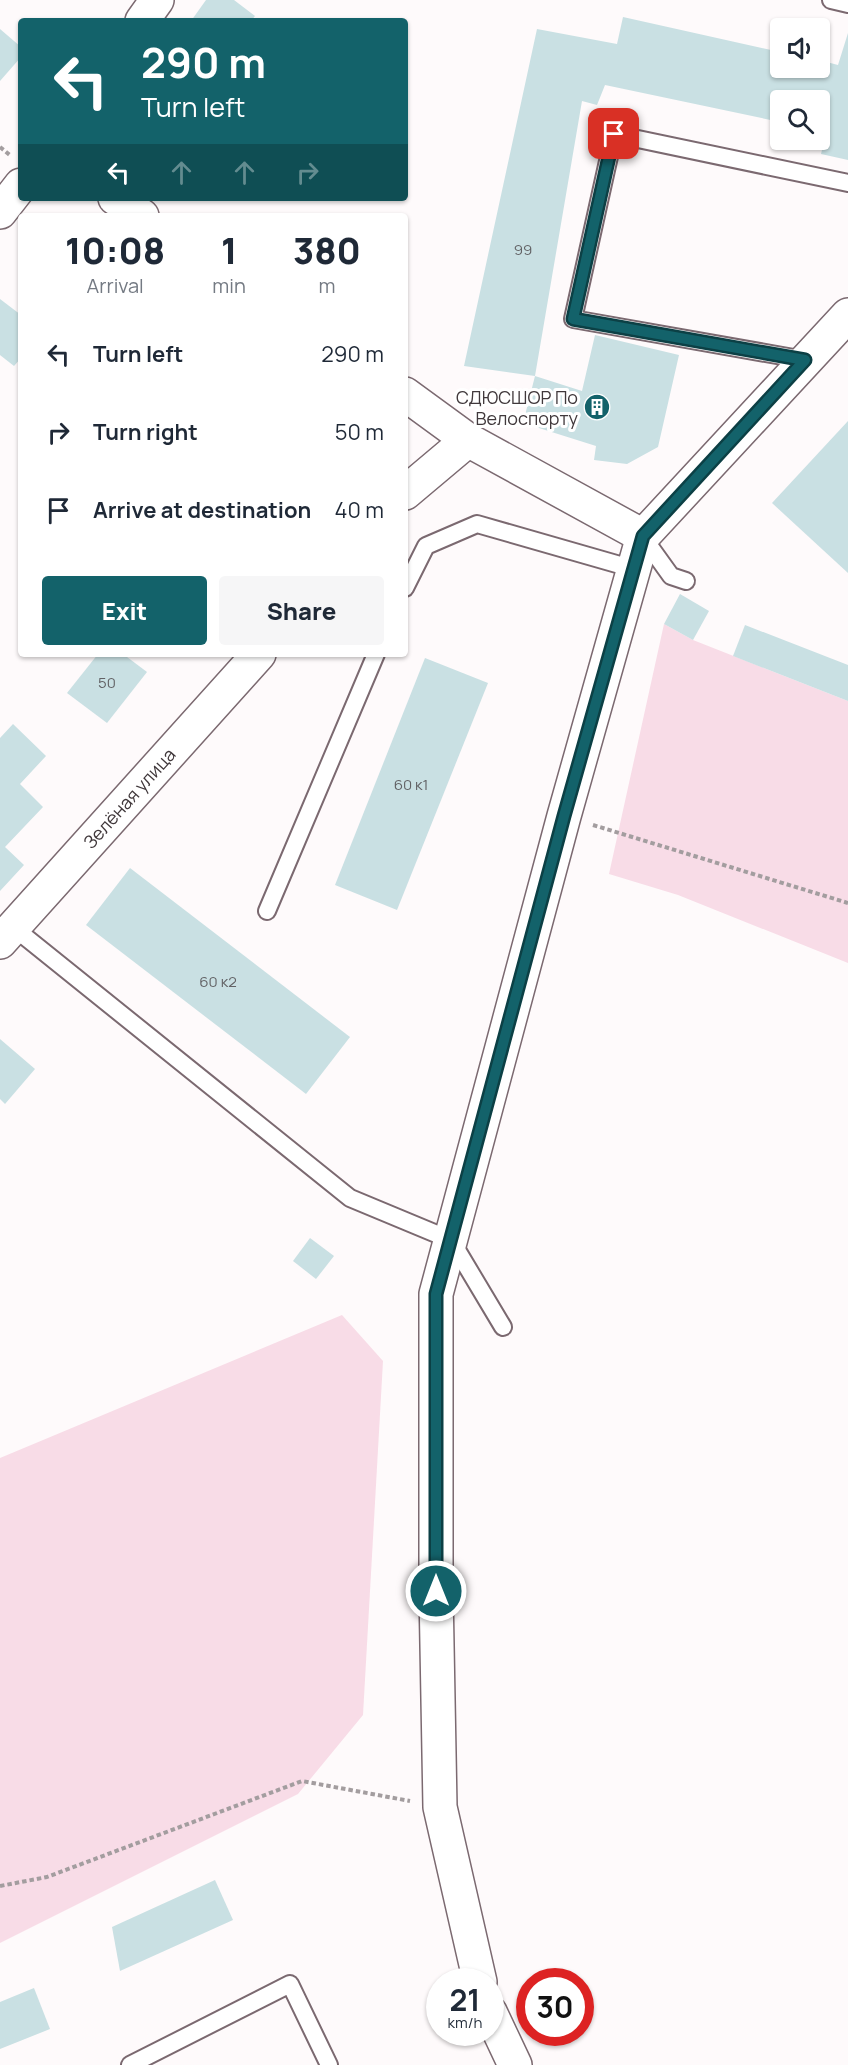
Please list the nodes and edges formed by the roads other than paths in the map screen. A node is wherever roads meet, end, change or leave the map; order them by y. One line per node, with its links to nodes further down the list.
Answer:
1 (157, 0): 4 (street)
2 (831, 0): 3 (lane)
3 (848, 4)
4 (144, 18)
5 (848, 183): 11 (lane)
6 (18, 189): 8 (street)
7 (120, 201): 9 (street)
8 (0, 212)
9 (138, 213)
10 (848, 315): 11 (street)
11 (805, 360): 15 (street)
12 (408, 396): 13 (street)
13 (468, 440): 14 (street); 15 (street)
14 (408, 490)
15 (643, 536): 16 (street); 17 (lane)
16 (634, 569): 18 (lane); 23 (street)
17 (686, 581)
18 (408, 582)
19 (256, 657): 22 (street, Зелёная улица)
20 (375, 657): 21 (lane)
21 (267, 912)
22 (6, 934): 23 (lane)
23 (451, 1240): 24 (lane); 25 (street)
24 (503, 1327)
25 (477, 1968)
26 (504, 2042): 29 (street)
27 (130, 2065): 28 (lane)
28 (329, 2065)
29 (515, 2065)

